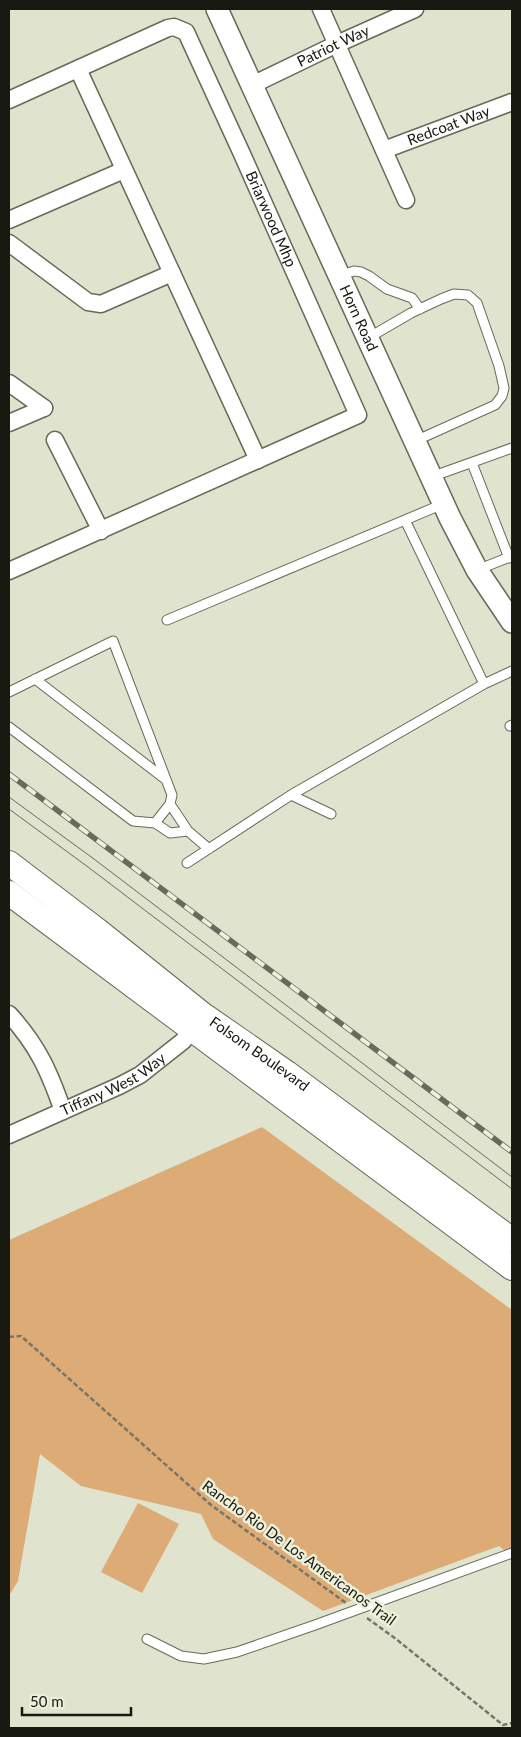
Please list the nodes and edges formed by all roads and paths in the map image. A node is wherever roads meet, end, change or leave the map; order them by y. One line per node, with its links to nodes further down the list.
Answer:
1 (217, 9): 6 (street, Horn Road)
2 (321, 9): 4 (street)
3 (415, 9): 4 (street, Patriot Way)
4 (337, 44): 6 (street, Patriot Way); 9 (street)
5 (78, 69): 7 (street, Briarwood Mhp); 10 (street); 23 (street, Briarwood Mhp)
6 (252, 85): 15 (street, Horn Road)
7 (9, 100)
8 (512, 102): 9 (street, Redcoat Way)
9 (384, 150): 11 (street)
10 (124, 170): 12 (street); 14 (street)
11 (406, 200)
12 (9, 220)
13 (9, 243): 14 (street)
14 (172, 273): 23 (street)
15 (340, 276): 16 (lane); 17 (street, Horn Road)
16 (420, 309): 17 (lane); 21 (lane)
17 (368, 338): 21 (street, Horn Road)
18 (9, 383): 19 (street)
19 (9, 423)
20 (55, 440): 28 (street)
21 (415, 442): 25 (street, Horn Road)
22 (512, 448): 24 (lane)
23 (258, 460): 28 (street, Briarwood Mhp)
24 (472, 463): 25 (lane); 29 (lane)
25 (431, 477): 26 (street, Horn Road)
26 (443, 504): 27 (lane); 30 (street, Horn Road)
27 (405, 520): 32 (lane); 36 (lane)
28 (101, 531): 31 (street, Briarwood Mhp)
29 (511, 557): 30 (lane)
30 (476, 570): 33 (street, Horn Road)
31 (9, 571)
32 (167, 620)
33 (512, 622)
34 (512, 671): 36 (lane)
35 (34, 679): 37 (lane); 39 (lane); 39 (lane)
36 (484, 684): 40 (lane)
37 (9, 692)
38 (9, 727): 43 (lane)
39 (166, 779): 41 (lane)
40 (292, 795): 42 (lane); 45 (lane)
41 (170, 804): 43 (lane); 44 (lane)
42 (330, 814)
43 (155, 823): 44 (lane)
44 (188, 831): 45 (lane)
45 (209, 849): 46 (lane)
46 (187, 863)
47 (9, 864): 50 (main road, Folsom Boulevard)
48 (9, 893): 50 (main road, Folsom Boulevard)
49 (9, 1014): 51 (street)
50 (197, 1022): 51 (street, Tiffany West Way); 53 (main road, Folsom Boulevard); 54 (main road, Folsom Boulevard)
51 (63, 1111): 52 (street, Tiffany West Way)
52 (9, 1135)
53 (512, 1240)
54 (512, 1268)
55 (9, 1337): 57 (path, Rancho Rio De Los Americanos Trail)
56 (512, 1552): 57 (lane)
57 (357, 1610): 58 (lane); 59 (path, Rancho Rio De Los Americanos Trail)
58 (147, 1639)
59 (512, 1723)

